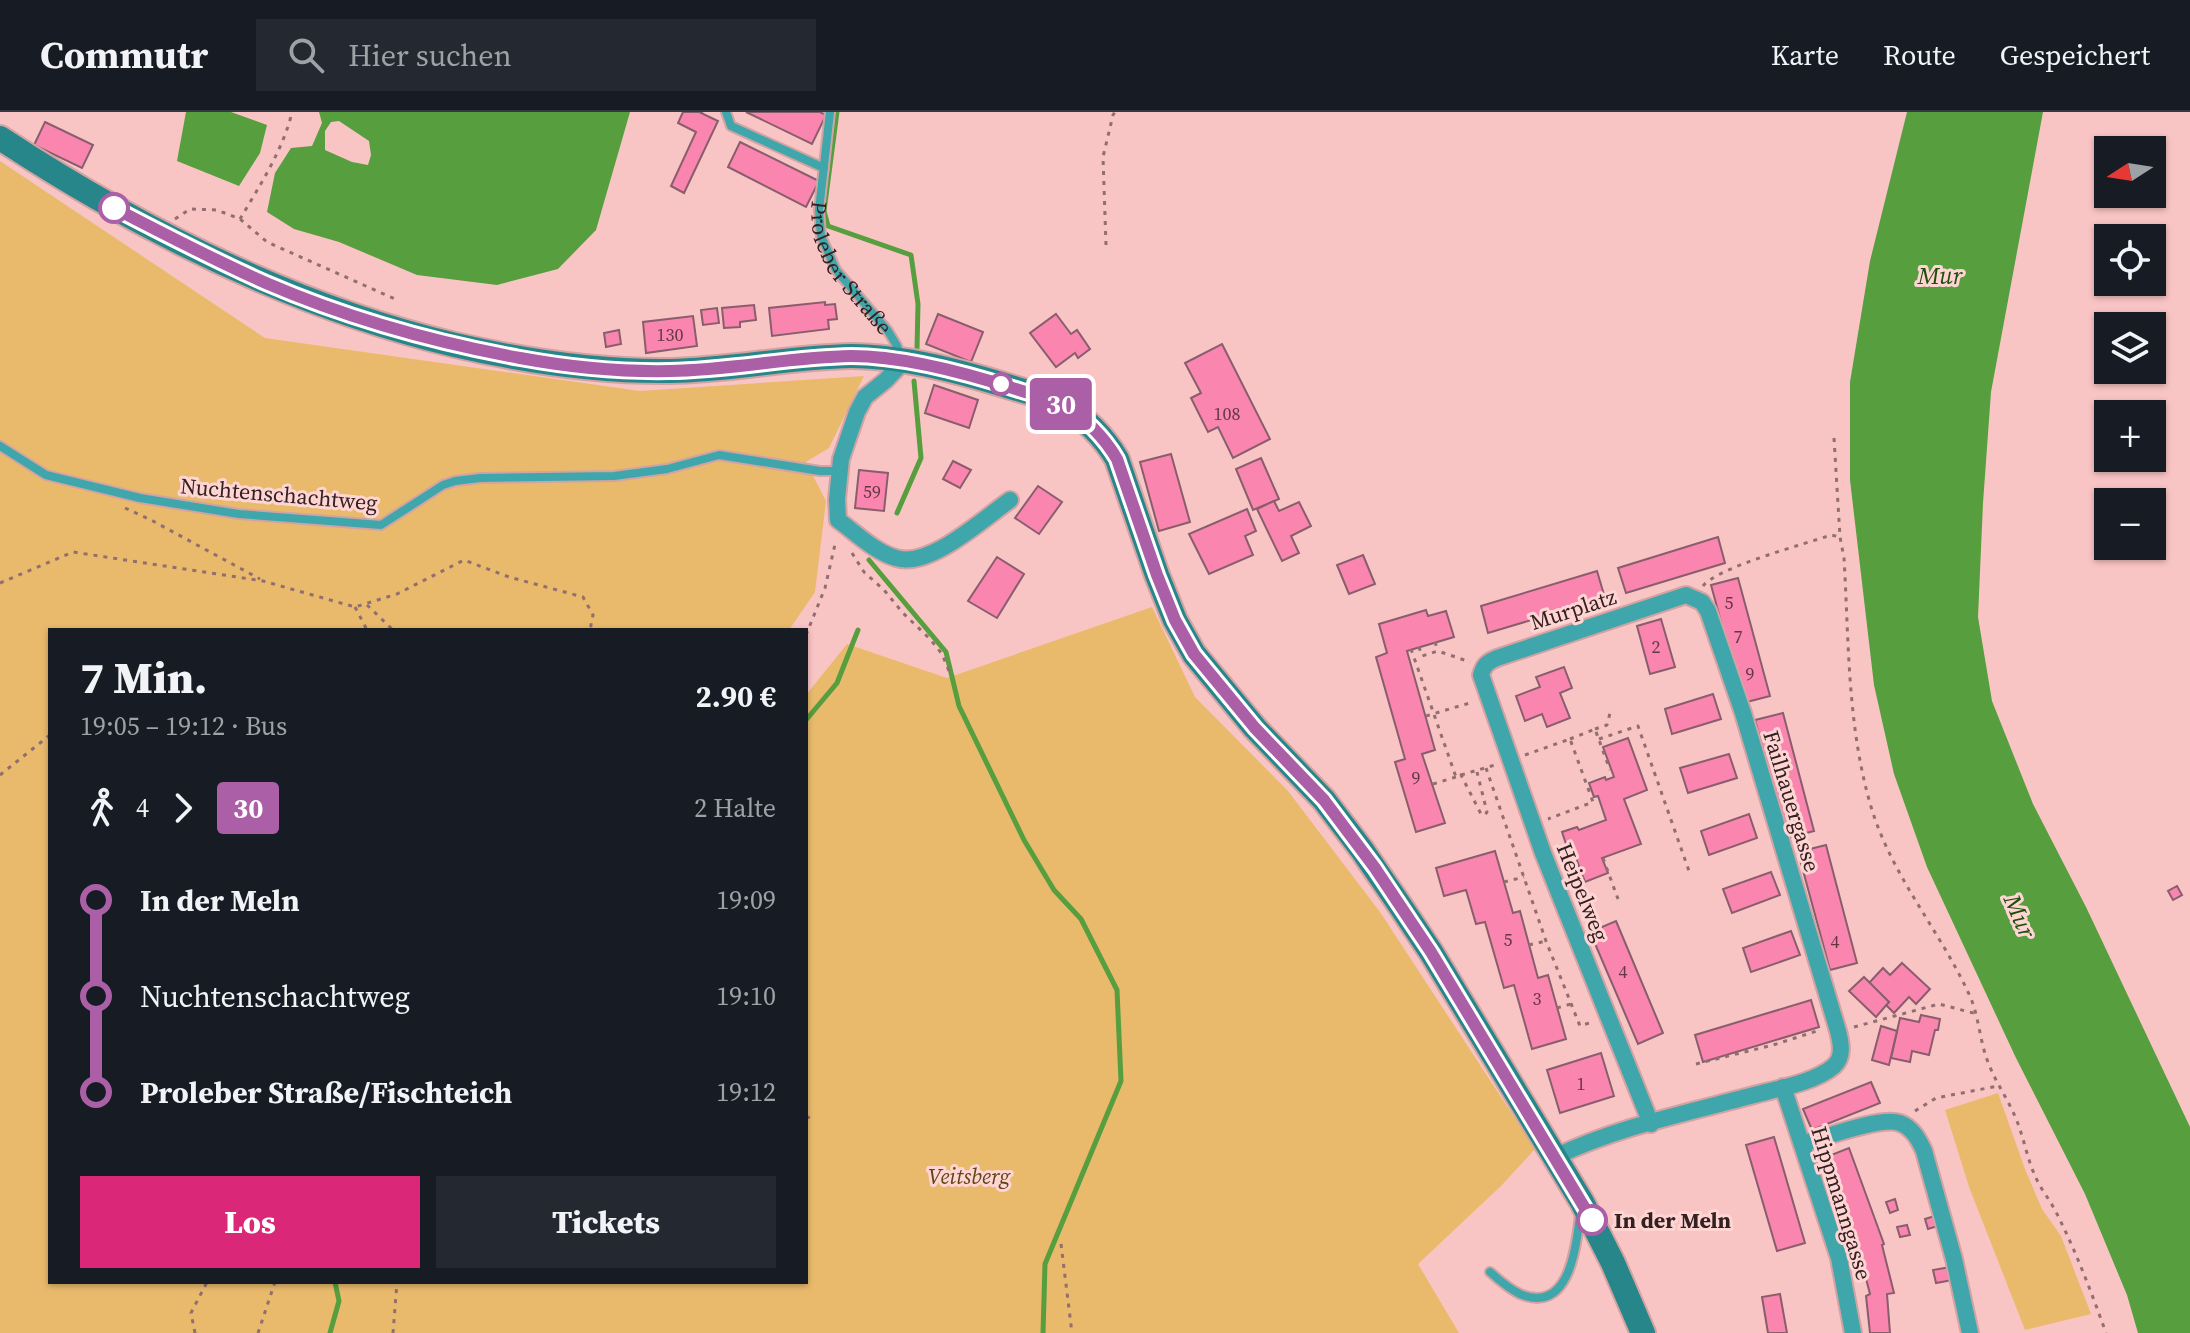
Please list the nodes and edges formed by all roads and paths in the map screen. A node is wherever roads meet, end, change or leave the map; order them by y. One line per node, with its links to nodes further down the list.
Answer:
1 (292, 112): 7 (path)
2 (726, 112): 6 (lane, Proleber Straße)
3 (830, 112): 6 (lane, Proleber Straße)
4 (1115, 112): 9 (path)
5 (0, 138): 8 (main road, Proleber Straße)
6 (824, 168): 11 (lane, Proleber Straße)
7 (240, 219): 8 (path); 10 (path)
8 (160, 232): 11 (main road, Proleber Straße)
9 (1106, 245)
10 (395, 299)
11 (903, 362): 14 (street, Proleber Straße); 68 (main road, Proleber Straße)
12 (1834, 438): 18 (path)
13 (0, 446): 14 (lane, Nuchtenschachtweg)
14 (839, 471): 17 (street, Proleber Straße)
15 (1010, 500): 17 (street)
16 (125, 509): 19 (path)
17 (838, 520): 27 (path); 32 (path)
18 (1840, 537): 21 (path); 58 (path)
19 (263, 581): 20 (path); 23 (path)
20 (0, 583)
21 (1690, 596): 33 (street, Murplatz); 60 (street, Failhauergasse)
22 (367, 605): 23 (path); 25 (path); 26 (path)
23 (355, 607): 24 (path)
24 (366, 628)
25 (391, 628)
26 (590, 628)
27 (808, 630)
28 (1435, 642): 31 (path)
29 (1419, 647): 31 (path)
30 (1411, 649): 36 (path)
31 (1438, 651): 33 (path)
32 (949, 671)
33 (1482, 671): 34 (street, Heipelweg)
34 (1488, 697): 36 (path); 42 (street, Heipelweg)
35 (1611, 709): 38 (path)
36 (1434, 713): 37 (path); 46 (path)
37 (1426, 716)
38 (1595, 729): 40 (path); 41 (path)
39 (48, 737): 45 (path)
40 (1570, 739): 42 (path); 48 (path)
41 (1599, 739): 44 (path); 50 (path)
42 (1510, 760): 48 (street, Heipelweg)
43 (1486, 768): 51 (path)
44 (1610, 770)
45 (0, 775)
46 (1459, 776): 46 (path); 47 (path)
47 (1433, 784)
48 (1533, 824): 59 (street, Heipelweg)
49 (1603, 858): 53 (path)
50 (1689, 871)
51 (1524, 877): 52 (path); 54 (path)
52 (1504, 882)
53 (1618, 899)
54 (1546, 941): 55 (path); 56 (path)
55 (1529, 945)
56 (1571, 1004): 57 (path); 59 (path)
57 (1557, 1008)
58 (1978, 1015): 60 (path); 63 (path)
59 (1608, 1016): 66 (street, Heipelweg)
60 (1838, 1031): 64 (street)
61 (1813, 1033): 62 (path)
62 (1696, 1064)
63 (1998, 1086): 65 (path); 82 (path)
64 (1783, 1087): 66 (street); 67 (street, Hippmanngasse)
65 (1897, 1121): 67 (street); 81 (street)
66 (1651, 1124): 68 (street)
67 (1802, 1144): 80 (street, Hippmanngasse)
68 (1555, 1157): 69 (main road, Proleber Straße)
69 (1582, 1202): 71 (lane); 79 (main road, Proleber Straße)
70 (1061, 1244): 78 (path)
71 (1490, 1272)
72 (206, 1284): 75 (path)
73 (274, 1284): 76 (path)
74 (397, 1284): 77 (path)
75 (195, 1333)
76 (258, 1333)
77 (393, 1333)
78 (1072, 1333)
79 (1643, 1333)
80 (1853, 1333)
81 (1970, 1333)
82 (2106, 1333)

